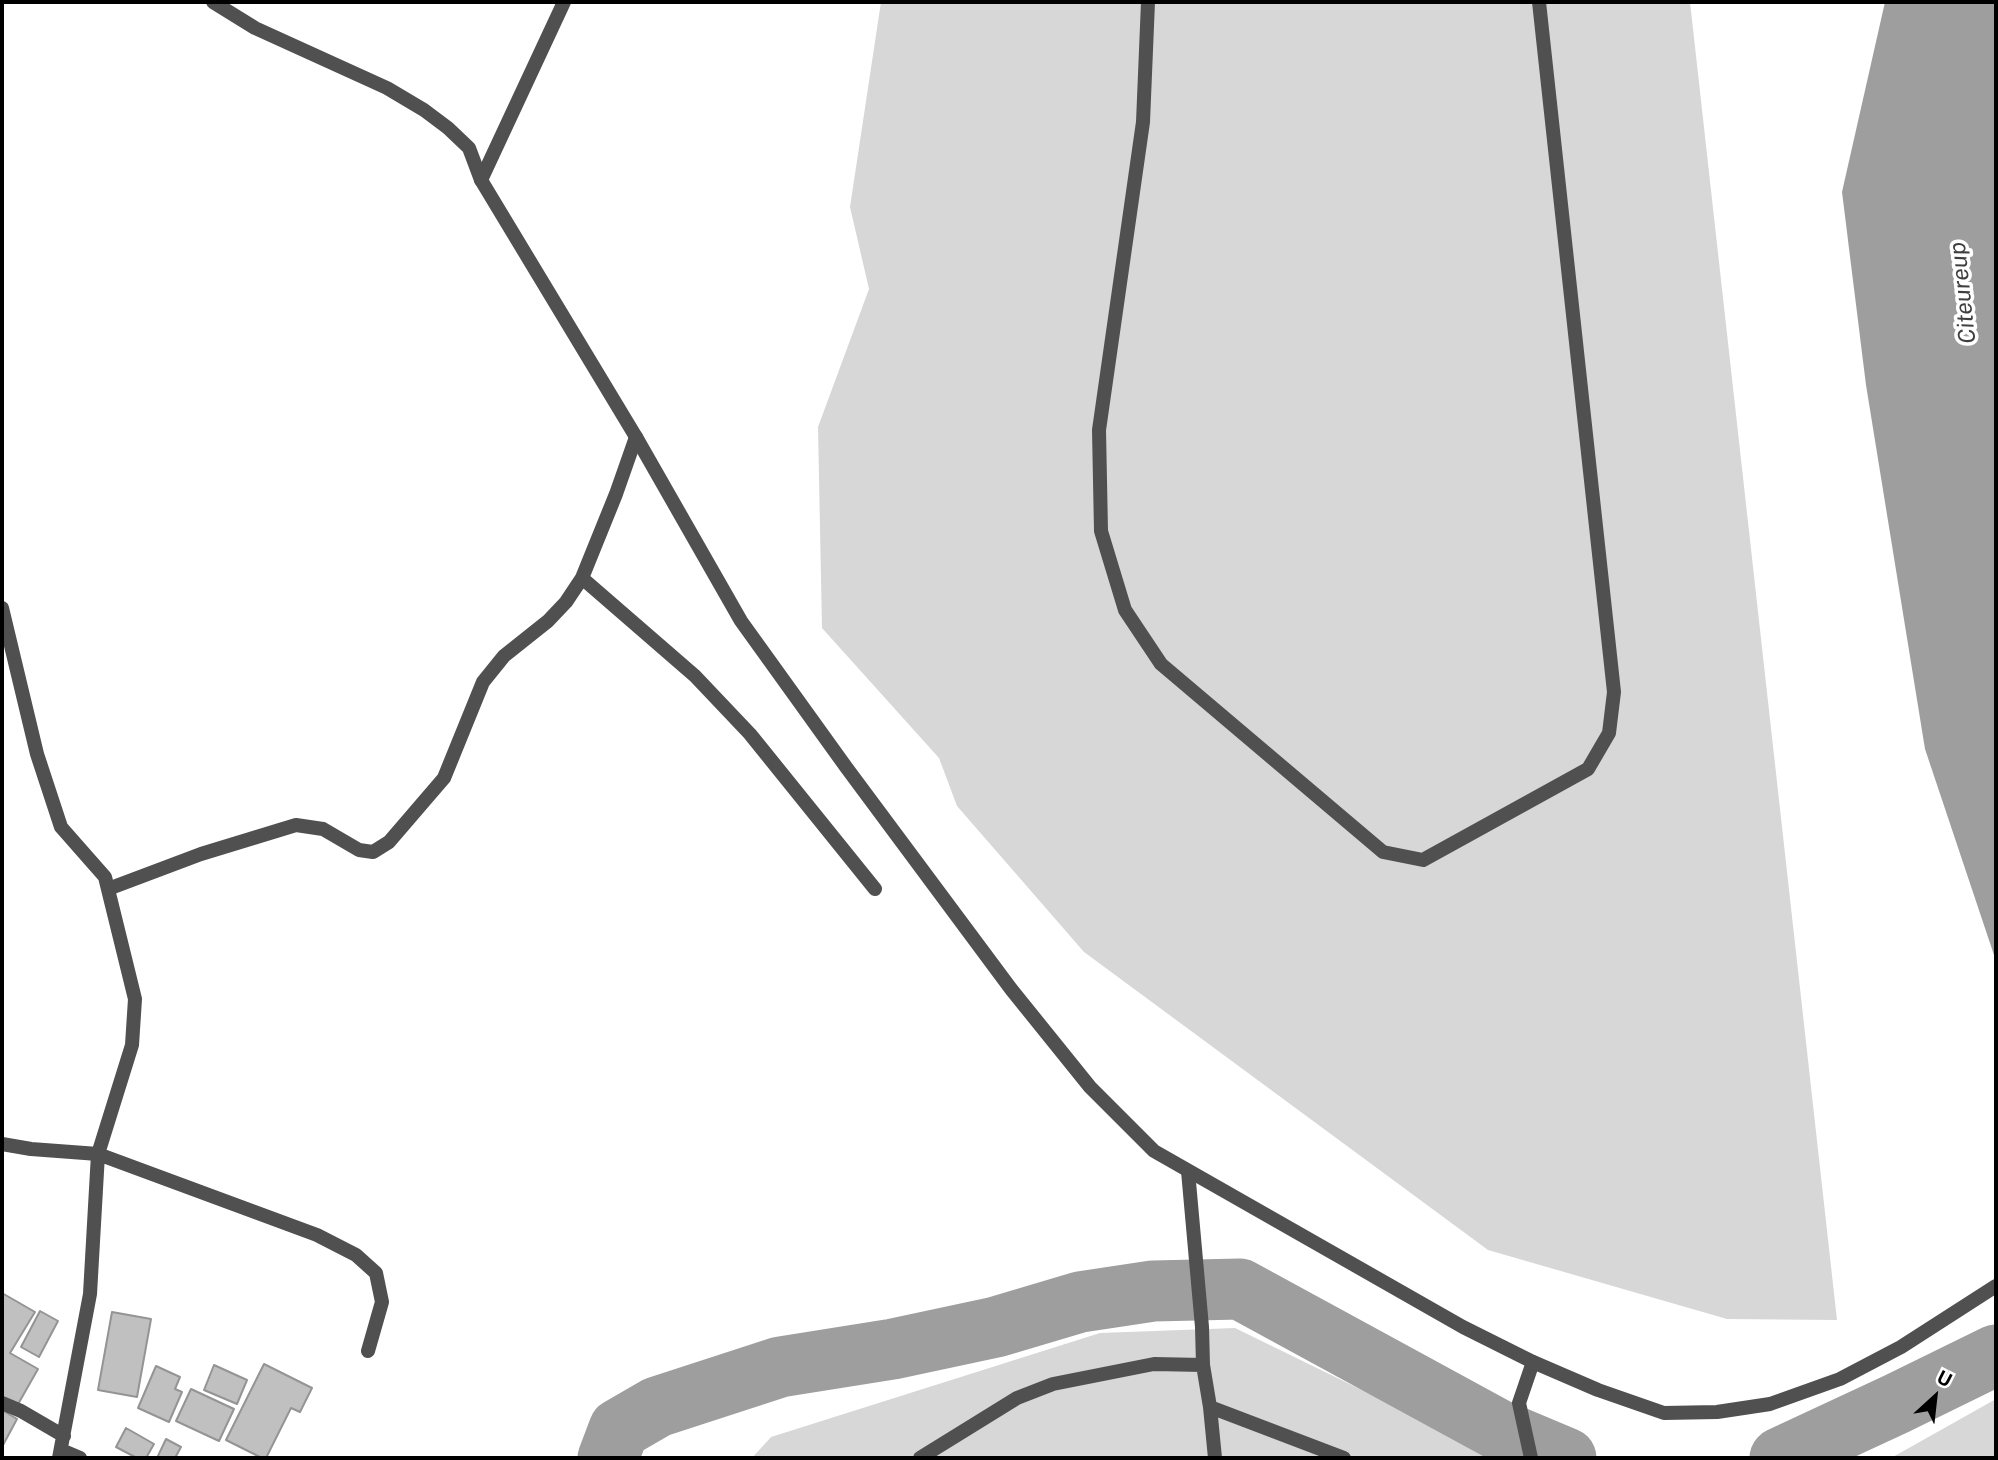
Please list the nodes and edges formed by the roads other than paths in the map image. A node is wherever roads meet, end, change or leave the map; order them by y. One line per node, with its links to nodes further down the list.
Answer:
1 (213, 2): 5 (street)
2 (564, 2): 5 (street)
3 (1148, 2): 4 (street)
4 (1539, 2)
5 (481, 180): 6 (street)
6 (636, 437): 7 (street); 13 (street)
7 (582, 578): 9 (street); 10 (street)
8 (2, 608): 9 (street)
9 (108, 889): 12 (street)
10 (875, 889)
11 (2, 1144): 12 (street)
12 (98, 1154): 15 (street); 20 (street)
13 (1188, 1171): 16 (street); 17 (street)
14 (1996, 1286): 16 (street)
15 (368, 1351)
16 (1533, 1363): 25 (street)
17 (1203, 1365): 19 (street); 22 (street)
18 (2, 1403): 20 (street)
19 (1210, 1407): 23 (street); 24 (street)
20 (61, 1448): 21 (street)
21 (80, 1458)
22 (920, 1458)
23 (1215, 1458)
24 (1344, 1458)
25 (1531, 1458)

